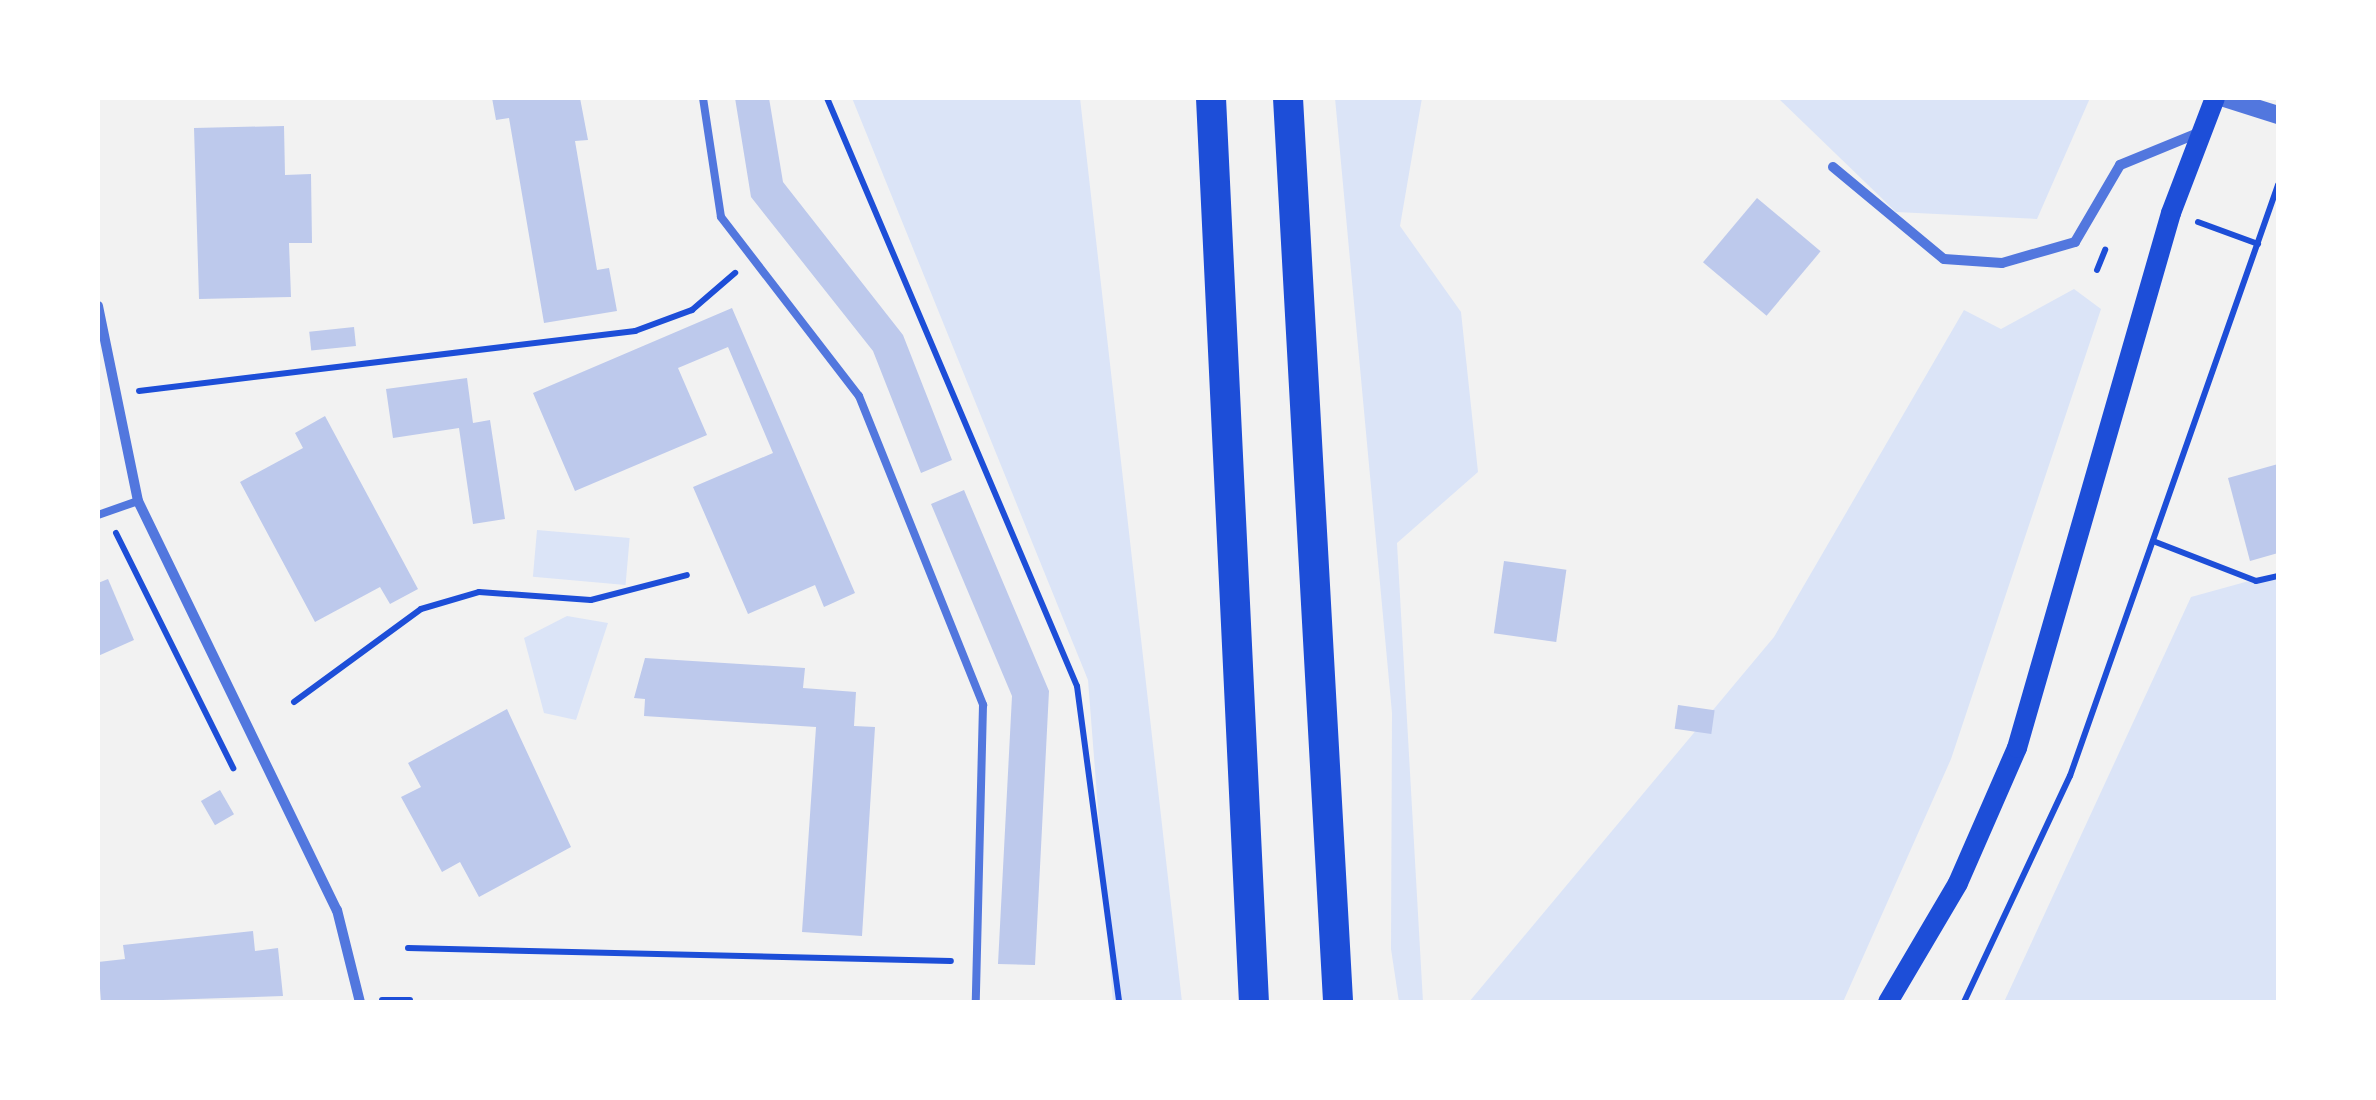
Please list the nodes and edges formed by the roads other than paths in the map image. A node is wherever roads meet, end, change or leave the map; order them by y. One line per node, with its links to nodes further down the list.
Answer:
1 (703, 98): 13 (lane)
2 (1211, 98): 14 (highway)
3 (1288, 98): 15 (highway)
4 (2215, 98): 7 (main road)
5 (2224, 98): 6 (street)
6 (2278, 115)
7 (2198, 133): 8 (street); 16 (main road)
8 (1833, 166)
9 (98, 306): 10 (street)
10 (138, 500): 11 (lane); 12 (street)
11 (101, 513)
12 (360, 1002)
13 (976, 1002)
14 (1254, 1002)
15 (1338, 1002)
16 (1888, 1002)

